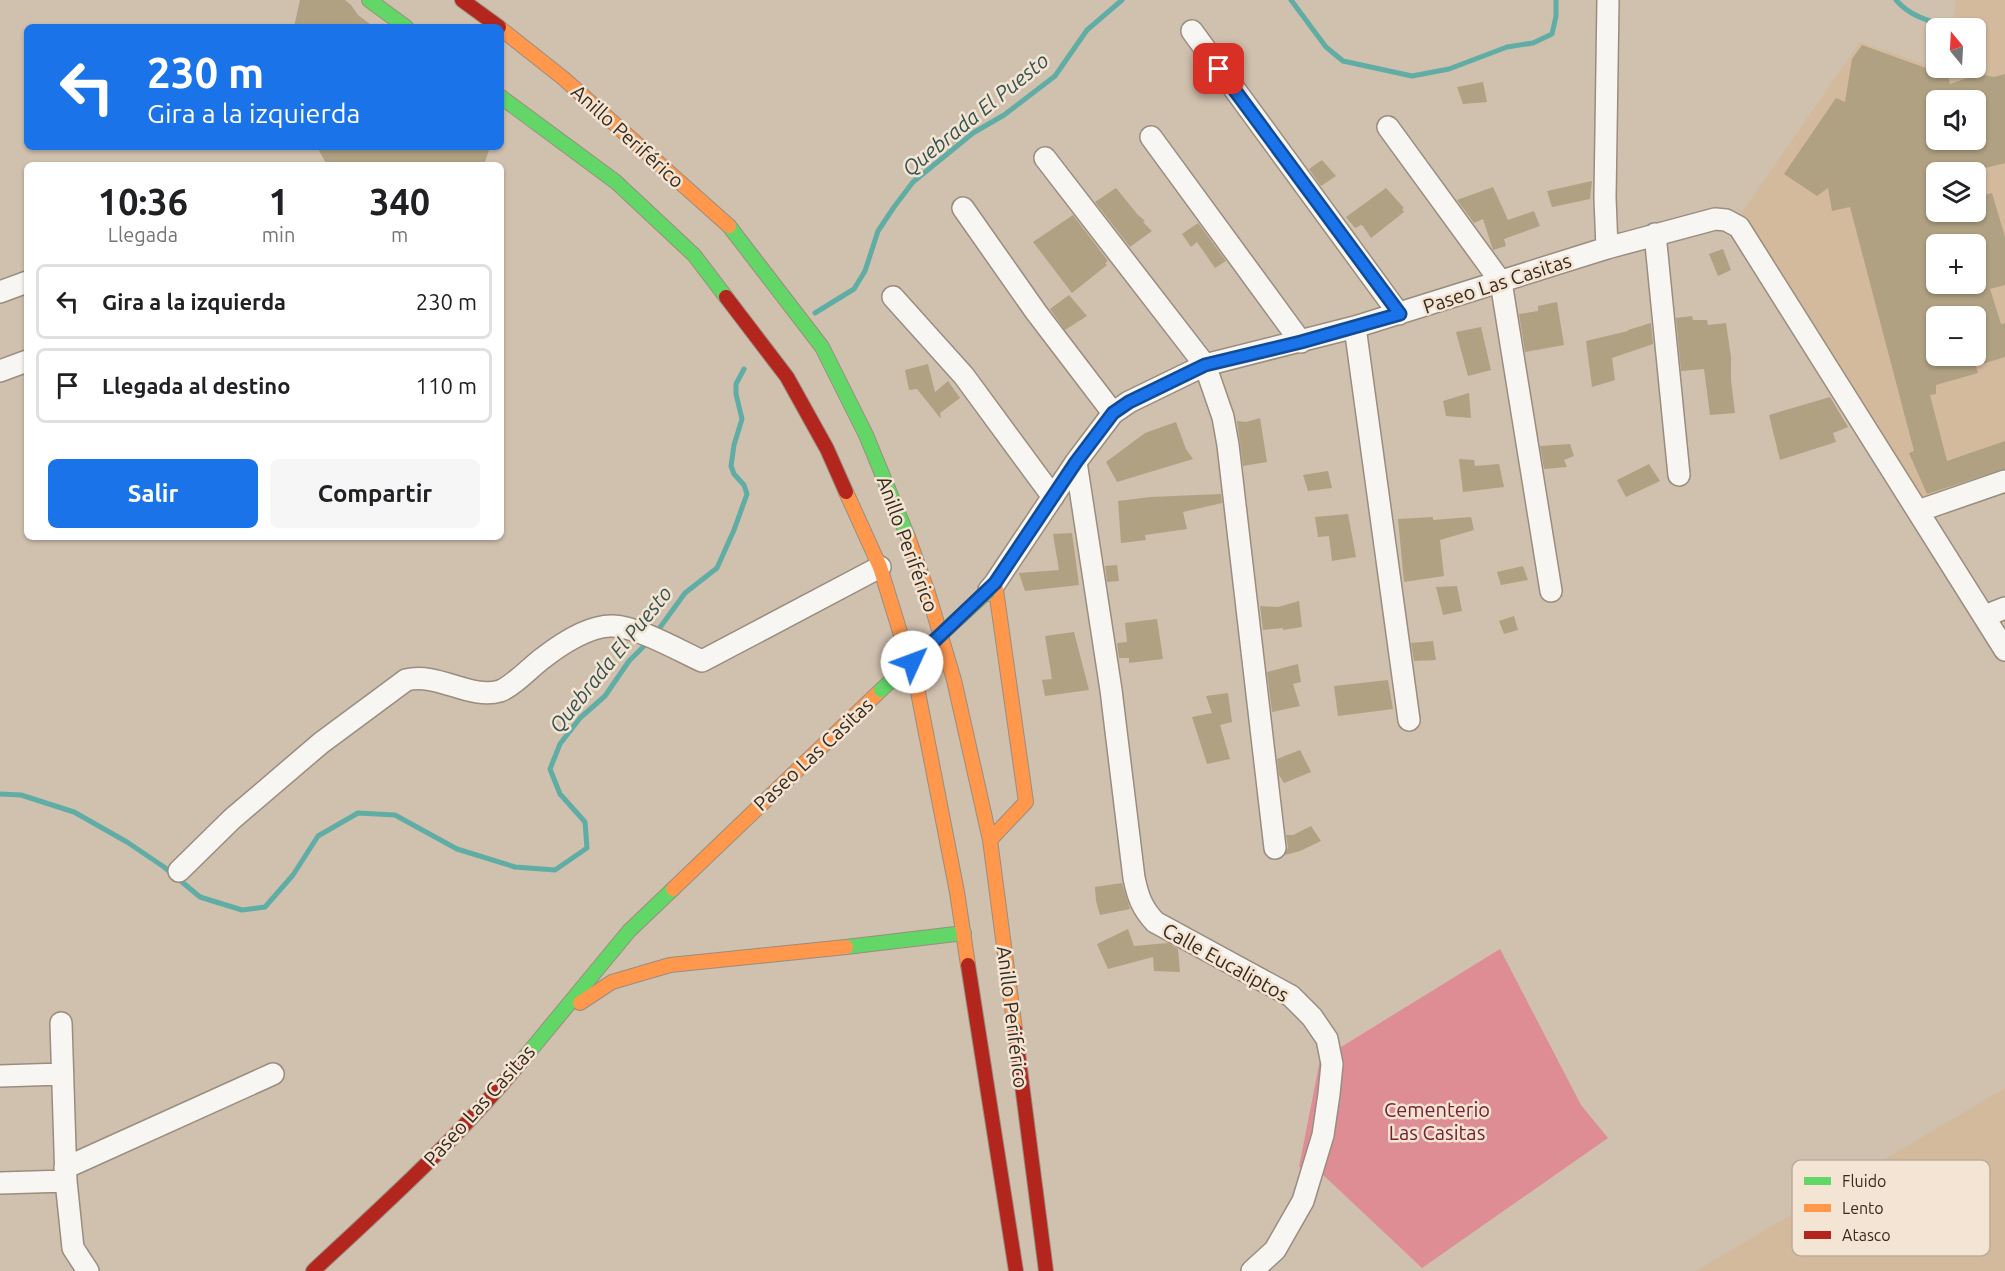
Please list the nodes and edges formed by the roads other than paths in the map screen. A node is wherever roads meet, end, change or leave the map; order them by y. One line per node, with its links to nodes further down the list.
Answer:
1 (369, 0): 4 (main road)
2 (462, 0): 5 (main road, Anillo Periférico)
3 (1608, 0): 14 (street)
4 (402, 24)
5 (495, 24)
6 (504, 31): 38 (main road, Anillo Periférico)
7 (1191, 31): 19 (street)
8 (504, 99): 31 (main road, Anillo Periférico)
9 (1388, 127): 15 (street)
10 (1151, 137): 21 (street)
11 (1045, 158): 23 (street)
12 (963, 208): 25 (street)
13 (1654, 234): 14 (street, Paseo Las Casitas); 27 (street); 30 (street, Paseo Las Casitas)
14 (1607, 248): 15 (street, Paseo Las Casitas)
15 (1501, 282): 19 (street, Paseo Las Casitas); 33 (street)
16 (24, 283): 17 (street)
17 (0, 292)
18 (893, 297): 29 (street)
19 (1400, 314): 20 (street, Paseo Las Casitas)
20 (1355, 327): 21 (street, Paseo Las Casitas); 37 (street)
21 (1301, 342): 23 (street, Paseo Las Casitas)
22 (24, 363): 24 (street)
23 (1205, 365): 25 (street, Paseo Las Casitas); 39 (street)
24 (0, 371)
25 (1113, 413): 26 (street, Paseo Las Casitas)
26 (1076, 462): 29 (street, Paseo Las Casitas); 55 (street, Calle Eucaliptos)
27 (1679, 475)
28 (2005, 481): 30 (street)
29 (1053, 497): 32 (street, Paseo Las Casitas)
30 (1918, 511): 35 (street)
31 (880, 567): 40 (street); 41 (main road, Anillo Periférico)
32 (992, 586): 38 (main road); 44 (main road, Paseo Las Casitas, bridge)
33 (1551, 591)
34 (2005, 608): 35 (street)
35 (1985, 616): 36 (street)
36 (2005, 650)
37 (1409, 720)
38 (990, 840): 54 (main road, Anillo Periférico)
39 (1275, 848)
40 (179, 871)
41 (964, 933): 43 (main road); 53 (main road, Anillo Periférico)
42 (650, 956): 43 (main road)
43 (670, 965): 44 (main road)
44 (555, 1019): 52 (main road, Paseo Las Casitas)
45 (61, 1023): 46 (street)
46 (62, 1074): 48 (street); 49 (street)
47 (273, 1074): 49 (street)
48 (0, 1076)
49 (66, 1175): 50 (street); 51 (street)
50 (0, 1183)
51 (88, 1271)
52 (313, 1271)
53 (1016, 1271)
54 (1046, 1271)
55 (1252, 1271)

